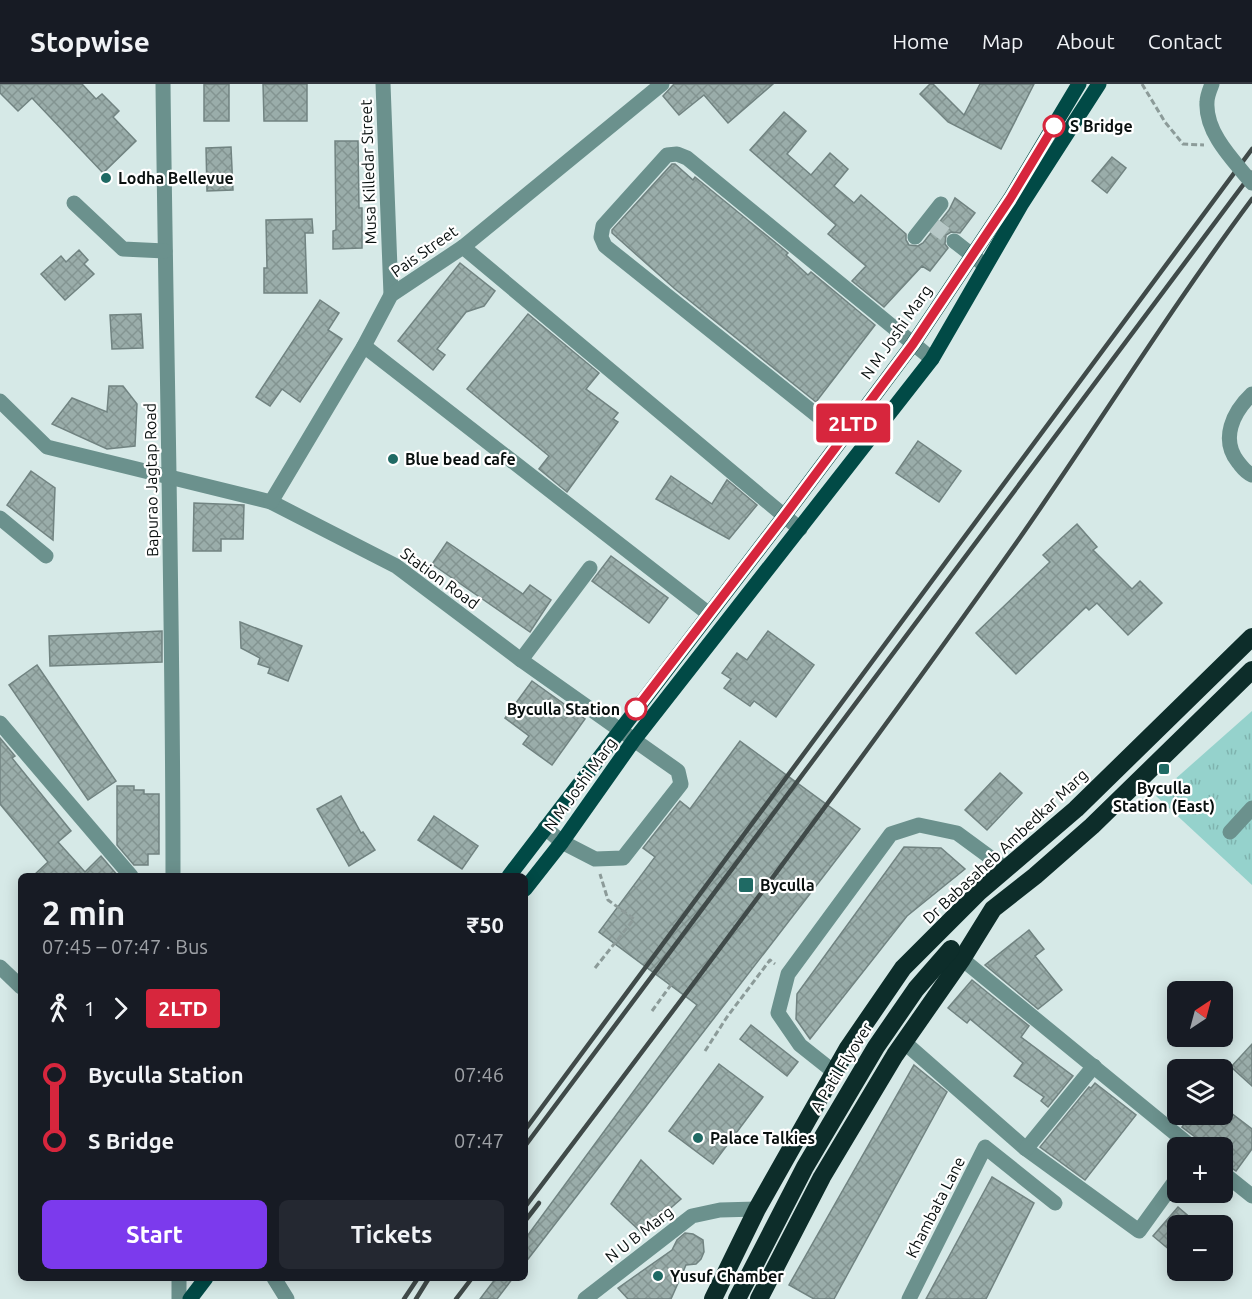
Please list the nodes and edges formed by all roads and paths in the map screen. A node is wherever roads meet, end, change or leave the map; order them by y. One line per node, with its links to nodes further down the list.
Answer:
1 (163, 84): 15 (street, Bapurao Jagtap Road)
2 (383, 84): 18 (street, Musa Killedar Street)
3 (662, 84): 14 (street, Pais Street)
4 (1079, 84): 16 (main road, N M Joshi Marg)
5 (1100, 84): 17 (main road, N M Joshi Marg)
6 (1142, 84): 8 (path)
7 (1212, 84): 8 (street, bridge)
8 (1222, 146): 9 (street, bridge)
9 (1252, 183)
10 (74, 203): 15 (street)
11 (940, 204): 12 (street)
12 (915, 237)
13 (954, 241): 16 (street)
14 (463, 247): 18 (street, Pais Street); 30 (street)
15 (165, 251): 28 (street, Bapurao Jagtap Road)
16 (971, 254): 17 (street); 19 (main road, N M Joshi Marg)
17 (985, 265): 21 (main road, N M Joshi Marg)
18 (391, 295): 20 (street, Pais Street)
19 (913, 344): 21 (street); 24 (main road, N M Joshi Marg); 26 (street)
20 (364, 346): 29 (street, Pais Street); 35 (street)
21 (932, 359): 25 (main road, N M Joshi Marg)
22 (1252, 394): 27 (street)
23 (0, 401): 28 (street, Station Road)
24 (866, 406): 25 (main road); 26 (main road, N M Joshi Marg)
25 (883, 420): 32 (main road, N M Joshi Marg)
26 (844, 436): 30 (main road, N M Joshi Marg)
27 (1252, 475)
28 (168, 478): 29 (street, Station Road); 49 (street, Bapurao Jagtap Road)
29 (271, 502): 37 (street, Station Road)
30 (785, 515): 32 (street); 35 (main road, N M Joshi Marg)
31 (0, 518): 33 (street)
32 (800, 529): 41 (main road, N M Joshi Marg)
33 (46, 556)
34 (590, 568): 37 (street)
35 (709, 614): 40 (main road, N M Joshi Marg)
36 (1252, 637): 47 (highway, Dr Babasaheb Ambedkar Marg)
37 (521, 660): 40 (street, Station Road)
38 (1252, 670): 52 (highway, A Patil Flyover)
39 (0, 723): 48 (street)
40 (620, 730): 41 (street, Station Road); 43 (main road, N M Joshi Marg)
41 (634, 740): 45 (main road, N M Joshi Marg); 46 (street, Station Road)
42 (1252, 808): 44 (street)
43 (546, 828): 45 (street); 50 (main road, N M Joshi Marg)
44 (1230, 832)
45 (562, 842): 46 (street); 51 (main road, N M Joshi Marg)
46 (595, 859): 54 (path)
47 (1006, 869): 55 (street); 62 (highway, Dr Babasaheb Ambedkar Marg)
48 (128, 873)
49 (173, 873)
50 (511, 873)
51 (528, 885)
52 (957, 954): 59 (highway); 61 (street); 78 (highway, A Patil Flyover, bridge)
53 (0, 967): 57 (street)
54 (596, 968)
55 (788, 974): 60 (path); 62 (street)
56 (673, 982): 58 (path)
57 (18, 984)
58 (652, 1011)
59 (904, 1042): 64 (street); 79 (highway)
60 (705, 1051)
61 (1094, 1066): 63 (street); 64 (street)
62 (834, 1072): 69 (highway, Dr Babasaheb Ambedkar Marg)
63 (1180, 1137)
64 (1026, 1149): 66 (street)
65 (1233, 1181): 67 (street)
66 (1167, 1192)
67 (1252, 1196)
68 (1055, 1203): 80 (street, Khambata Lane)
69 (757, 1209): 73 (highway, Dr Babasaheb Ambedkar Marg); 77 (street, N U B Marg)
70 (179, 1281): 74 (street)
71 (204, 1281): 75 (main road)
72 (276, 1281): 76 (street)
73 (715, 1295): 78 (street)
74 (179, 1299)
75 (190, 1299)
76 (287, 1299)
77 (585, 1299)
78 (735, 1299)
79 (759, 1299)
80 (909, 1299)

